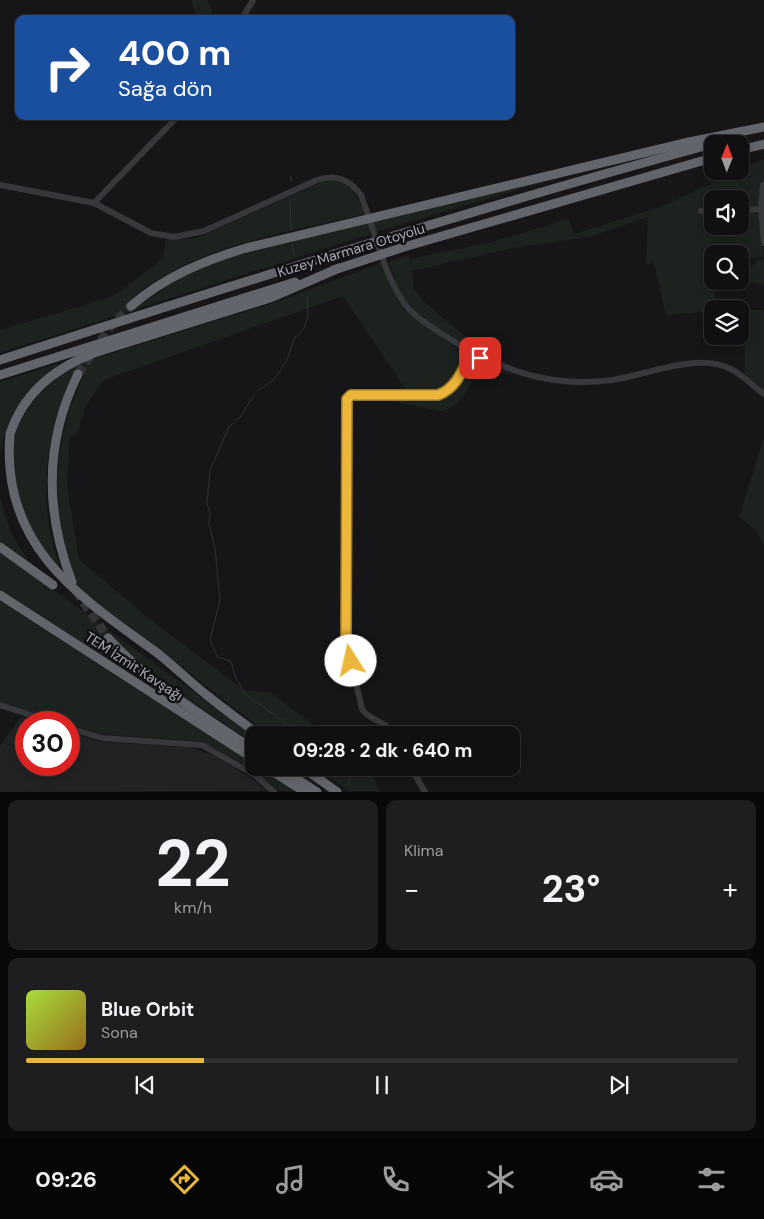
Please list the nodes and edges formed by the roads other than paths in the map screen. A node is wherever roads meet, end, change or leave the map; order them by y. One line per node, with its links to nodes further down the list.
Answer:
1 (253, 0): 2 (street)
2 (244, 15)
3 (174, 120): 12 (street)
4 (764, 128): 5 (highway, Kuzey Marmara Otoyolu); 19 (highway)
5 (742, 135)
6 (764, 144): 8 (highway)
7 (704, 146): 21 (highway, Kuzey Marmara Otoyolu)
8 (749, 148)
9 (704, 160): 18 (highway, Kuzey Marmara Otoyolu)
10 (0, 185): 12 (street)
11 (763, 185): 13 (street)
12 (94, 203): 20 (street)
13 (761, 209): 14 (street); 17 (street)
14 (749, 210)
15 (701, 212): 16 (street)
16 (704, 212)
17 (764, 242)
18 (339, 268): 23 (highway, Kuzey Marmara Otoyolu); 25 (highway)
19 (131, 306)
20 (471, 353): 24 (street); 35 (street)
21 (0, 360)
22 (78, 374): 28 (highway)
23 (0, 375)
24 (764, 394)
25 (2, 485)
26 (0, 547): 31 (highway, TEM İzmit Kavşağı)
27 (30, 556): 31 (highway)
28 (72, 582)
29 (0, 595): 38 (highway, TEM İzmit Kavşağı)
30 (108, 638): 37 (highway)
31 (207, 696): 34 (highway)
32 (0, 705): 33 (street)
33 (18, 711)
34 (247, 726)
35 (387, 726)
36 (80, 731): 43 (street)
37 (245, 744)
38 (245, 753)
39 (280, 776): 44 (highway)
40 (293, 776): 45 (highway)
41 (315, 776): 46 (highway)
42 (416, 776): 47 (street)
43 (274, 792)
44 (305, 792)
45 (318, 792)
46 (337, 792)
47 (425, 792)

